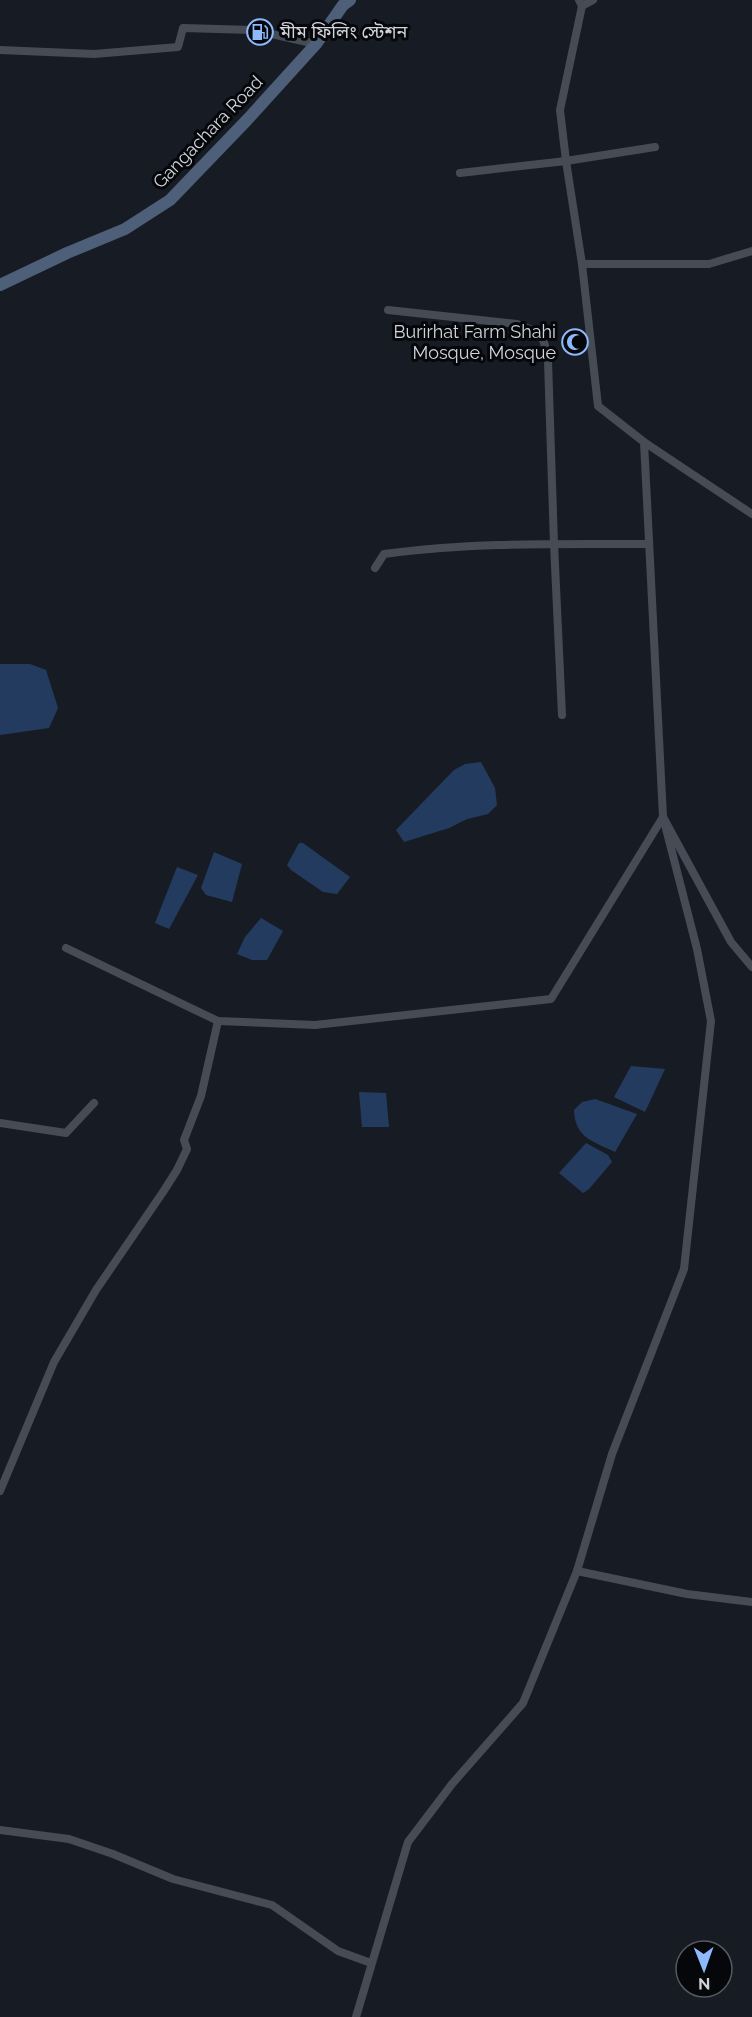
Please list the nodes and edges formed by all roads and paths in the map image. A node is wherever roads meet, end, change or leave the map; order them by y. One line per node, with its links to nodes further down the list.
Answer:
1 (350, 0): 4 (main road, Gangachara Road)
2 (593, 0): 3 (street)
3 (580, 3): 7 (street)
4 (315, 44): 5 (street); 11 (main road, Gangachara Road)
5 (0, 50)
6 (655, 147): 7 (street)
7 (566, 161): 8 (street); 10 (street)
8 (460, 173)
9 (752, 252): 10 (street)
10 (582, 264): 13 (street)
11 (0, 285)
12 (388, 310): 15 (street)
13 (644, 442): 14 (street); 16 (street)
14 (752, 514)
15 (554, 544): 16 (street); 17 (street); 18 (street)
16 (648, 544): 19 (street)
17 (375, 568)
18 (562, 715)
19 (663, 817): 21 (street); 22 (street); 26 (street)
20 (66, 948): 22 (street)
21 (752, 967)
22 (218, 1021): 25 (street)
23 (94, 1103): 24 (street)
24 (0, 1123)
25 (0, 1491)
26 (577, 1571): 27 (street); 29 (street)
27 (752, 1602)
28 (0, 1830): 29 (street)
29 (371, 1963): 30 (street)
30 (356, 2017)

